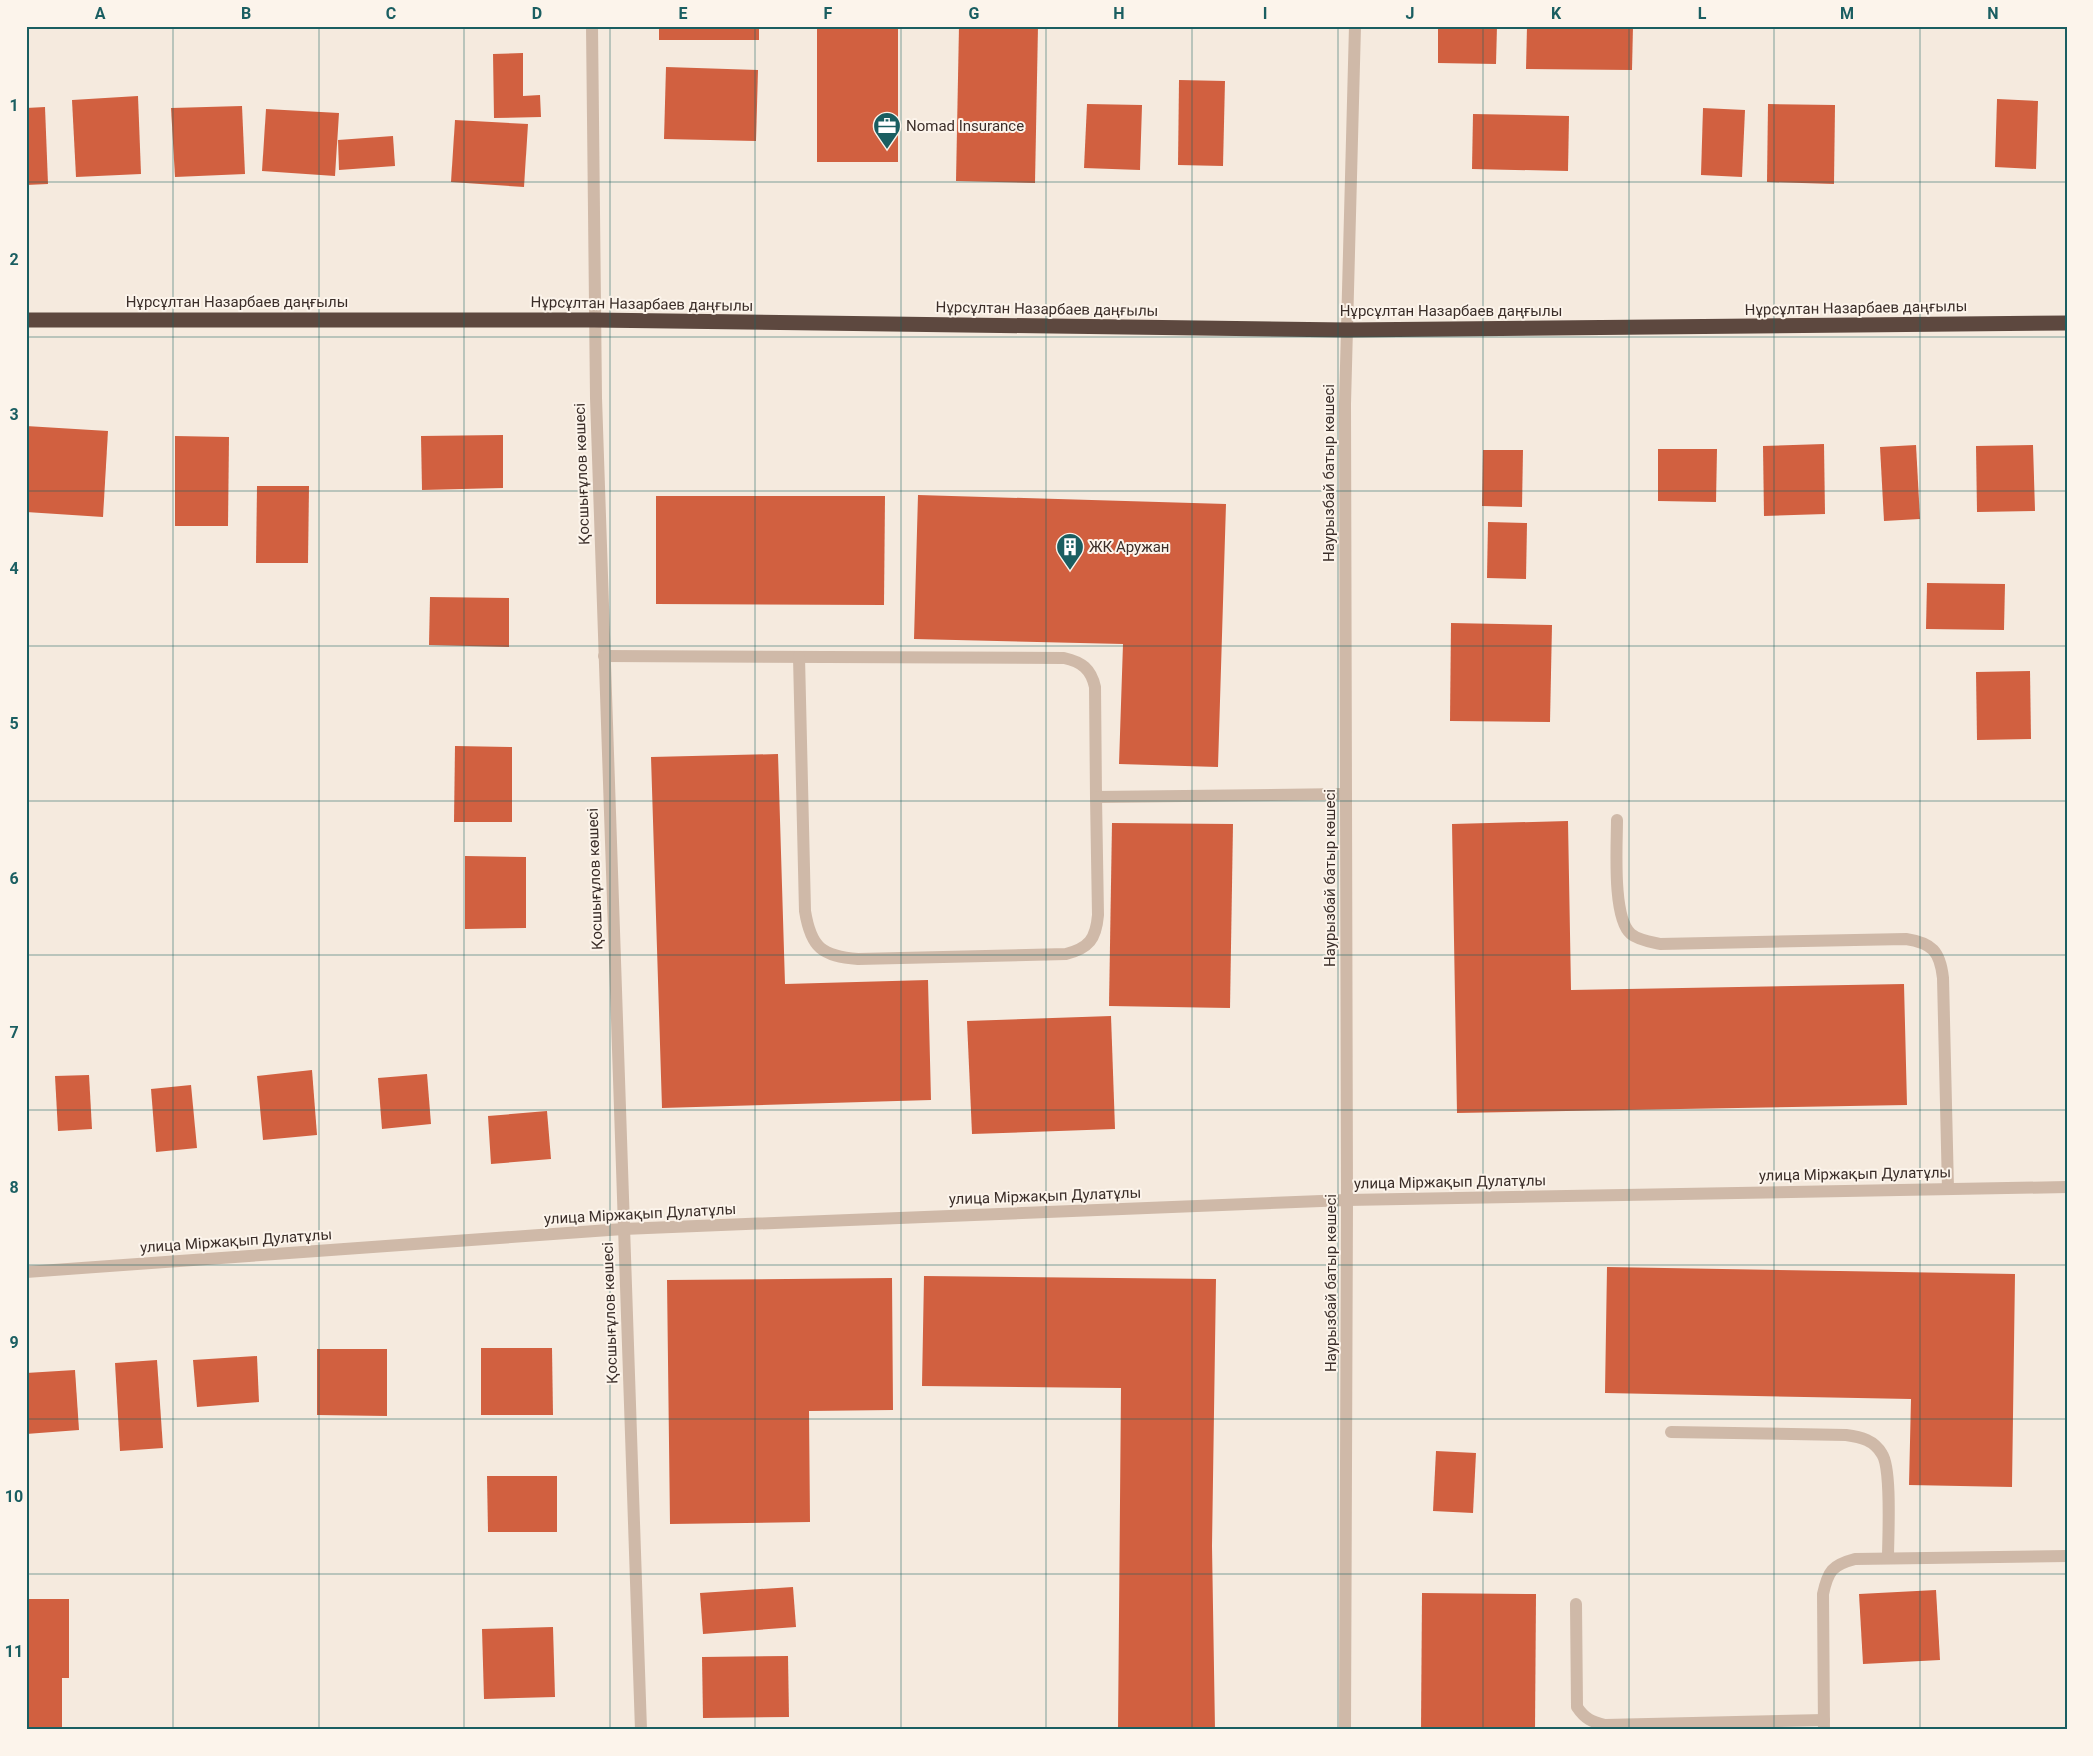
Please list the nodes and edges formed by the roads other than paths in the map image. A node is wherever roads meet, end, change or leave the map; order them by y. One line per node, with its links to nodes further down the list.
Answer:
1 (592, 26): 4 (street, Қосшығұлов көшесі)
2 (1355, 26): 6 (street, Наурызбай батыр көшесі)
3 (26, 320): 4 (highway, Нұрсұлтан Назарбаев даңғылы)
4 (594, 320): 6 (highway, Нұрсұлтан Назарбаев даңғылы); 7 (street, Қосшығұлов көшесі)
5 (2067, 323): 6 (highway, Нұрсұлтан Назарбаев даңғылы)
6 (1347, 330): 9 (street, Наурызбай батыр көшесі)
7 (604, 656): 8 (street); 15 (street, Қосшығұлов көшесі)
8 (799, 657): 10 (street); 10 (street)
9 (1346, 794): 10 (street); 14 (street, Наурызбай батыр көшесі)
10 (1096, 797)
11 (1617, 820): 13 (street)
12 (2067, 1187): 13 (street, улица Міржақып Дулатұлы)
13 (1948, 1189): 14 (street, улица Міржақып Дулатұлы)
14 (1347, 1200): 15 (street, улица Міржақып Дулатұлы); 23 (street, Наурызбай батыр көшесі)
15 (623, 1229): 16 (street, улица Міржақып Дулатұлы); 22 (street, Қосшығұлов көшесі)
16 (26, 1272)
17 (1671, 1432): 19 (street)
18 (2067, 1556): 19 (street)
19 (1888, 1558): 21 (street)
20 (1576, 1604): 21 (street)
21 (1824, 1725)
22 (641, 1730)
23 (1345, 1730)

